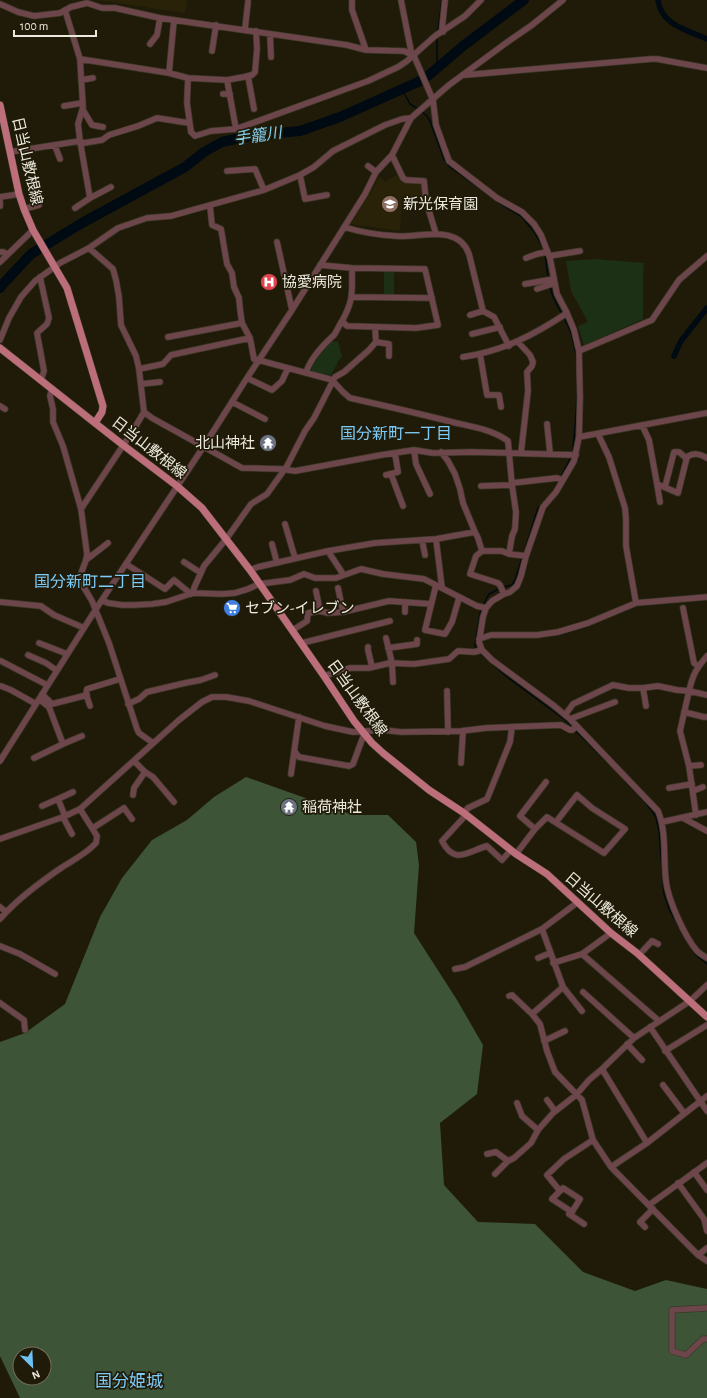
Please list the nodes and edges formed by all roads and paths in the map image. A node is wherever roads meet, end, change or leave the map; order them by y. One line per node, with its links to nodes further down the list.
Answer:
1 (352, 0): 18 (street)
2 (401, 0): 20 (street)
3 (445, 0): 16 (street)
4 (481, 0): 16 (street)
5 (563, 0): 25 (street)
6 (87, 1): 9 (street); 10 (street)
7 (248, 2): 13 (street)
8 (0, 4): 9 (street)
9 (65, 10): 22 (street)
10 (160, 18): 11 (street); 17 (street)
11 (174, 20): 12 (street); 24 (street)
12 (216, 25): 13 (street); 19 (street)
13 (245, 29): 14 (street)
14 (256, 31): 15 (street); 26 (street)
15 (270, 34): 18 (street); 21 (street)
16 (439, 34): 20 (street)
17 (150, 44)
18 (366, 50): 20 (street)
19 (212, 51)
20 (413, 56): 33 (street); 42 (street)
21 (271, 57)
22 (80, 59): 24 (street); 29 (street)
23 (707, 68): 25 (street)
24 (169, 73): 28 (street)
25 (465, 75): 33 (street)
26 (248, 76): 30 (street); 37 (street)
27 (93, 78): 29 (street)
28 (188, 78): 30 (street); 40 (street)
29 (81, 80): 34 (street)
30 (227, 80): 32 (street)
31 (223, 94): 32 (street)
32 (230, 94): 42 (street)
33 (433, 100): 39 (street); 70 (street)
34 (82, 103): 36 (street); 38 (street)
35 (0, 104): 45 (main road, 日当山敷根線)
36 (64, 106)
37 (254, 109)
38 (82, 110): 41 (street); 43 (street)
39 (411, 118): 46 (street); 51 (street)
40 (189, 123): 42 (street); 43 (street)
41 (103, 127)
42 (236, 129)
43 (80, 141): 44 (street); 56 (street)
44 (55, 146): 45 (street); 47 (street)
45 (10, 152): 54 (main road, 日当山敷根線)
46 (392, 155): 50 (street); 64 (street)
47 (60, 159)
48 (368, 166): 50 (street)
49 (227, 170): 53 (street)
50 (376, 172): 62 (street)
51 (300, 175): 53 (street); 55 (street)
52 (111, 187): 56 (street)
53 (264, 190): 59 (street)
54 (19, 194): 58 (street); 61 (main road, 日当山敷根線)
55 (327, 195)
56 (90, 198): 60 (street)
57 (40, 205): 61 (street)
58 (0, 206)
59 (210, 206): 66 (street); 89 (street)
60 (75, 208)
61 (24, 209): 63 (main road, 日当山敷根線)
62 (344, 227): 64 (street); 75 (street)
63 (34, 231): 69 (street); 74 (main road, 日当山敷根線)
64 (436, 234): 85 (street)
65 (277, 242): 84 (street)
66 (89, 248): 74 (street); 106 (street)
67 (580, 251): 70 (street)
68 (0, 252): 69 (street)
69 (6, 254): 73 (street)
70 (548, 254): 72 (street); 78 (street)
71 (707, 256): 100 (street)
72 (526, 258)
73 (0, 262)
74 (54, 264): 77 (street); 119 (main road, 日当山敷根線)
75 (320, 265): 76 (street); 84 (street)
76 (352, 268): 82 (street); 83 (street)
77 (40, 277): 95 (street); 109 (street)
78 (553, 281): 79 (street); 86 (street)
79 (545, 283): 80 (street); 81 (street)
80 (525, 284)
81 (537, 289)
82 (352, 297): 83 (street); 88 (street)
83 (432, 298): 90 (street)
84 (292, 310): 104 (street)
85 (483, 311): 87 (street); 91 (street)
86 (567, 314): 97 (street); 100 (street)
87 (470, 315)
88 (342, 321): 90 (street); 107 (street)
89 (242, 323): 93 (street); 94 (street)
90 (375, 328): 96 (street)
91 (500, 328): 92 (street); 98 (street)
92 (472, 334)
93 (168, 337)
94 (250, 338): 104 (street); 106 (street)
95 (0, 340)
96 (376, 342): 102 (street); 110 (street)
97 (518, 342): 98 (street); 130 (street)
98 (508, 346): 101 (street)
99 (0, 348): 109 (main road, 日当山敷根線)
100 (579, 351): 123 (street)
101 (480, 354): 103 (street); 115 (street)
102 (389, 356)
103 (463, 357)
104 (258, 361): 105 (street); 108 (street)
105 (288, 368): 107 (street); 108 (street)
106 (139, 369): 112 (street)
107 (306, 373): 110 (street)
108 (247, 378): 114 (street)
109 (41, 380): 113 (main road, 日当山敷根線)
110 (333, 381): 128 (street); 135 (street)
111 (160, 382): 112 (street)
112 (141, 384): 116 (street)
113 (52, 389): 119 (main road, 日当山敷根線); 145 (street)
114 (232, 402): 118 (street); 125 (street)
115 (500, 407)
116 (144, 412): 124 (street); 125 (street)
117 (707, 413): 121 (street)
118 (265, 419)
119 (95, 422): 124 (main road, 日当山敷根線)
120 (547, 424): 131 (street)
121 (642, 425): 122 (street); 138 (street)
122 (598, 434): 123 (street); 177 (street)
123 (579, 437): 132 (street)
124 (122, 445): 139 (main road, 日当山敷根線); 145 (street)
125 (204, 446): 135 (street); 139 (street)
126 (414, 450): 127 (street); 129 (street); 142 (street)
127 (441, 452): 128 (street); 147 (street)
128 (509, 452): 130 (street); 137 (street)
129 (395, 453): 135 (street); 144 (street)
130 (521, 453): 131 (street)
131 (550, 453): 132 (street)
132 (576, 454): 136 (street)
133 (686, 458): 134 (street); 141 (street); 141 (street)
134 (707, 458)
135 (284, 470): 148 (street)
136 (561, 479): 137 (street); 157 (street)
137 (512, 484): 140 (street); 155 (street)
138 (657, 484): 141 (street); 143 (street)
139 (177, 486): 148 (main road, 日当山敷根線); 162 (street)
140 (481, 486)
141 (665, 487)
142 (430, 494)
143 (660, 502)
144 (403, 506)
145 (81, 509): 159 (street)
146 (285, 524): 158 (street)
147 (475, 532): 149 (street); 154 (street)
148 (227, 538): 163 (main road, 日当山敷根線); 164 (street)
149 (436, 539): 150 (street); 167 (street)
150 (422, 540): 153 (street); 156 (street)
151 (108, 543): 159 (street)
152 (272, 544): 161 (street)
153 (328, 551): 158 (street); 165 (street)
154 (482, 551): 155 (street); 170 (street)
155 (509, 554): 157 (street)
156 (425, 556)
157 (526, 556): 170 (street)
158 (295, 558): 161 (street)
159 (86, 560): 181 (street)
160 (184, 562): 164 (street)
161 (277, 563): 163 (street)
162 (126, 564): 171 (street); 174 (street)
163 (250, 570): 166 (main road, 日当山敷根線)
164 (200, 573): 171 (street)
165 (343, 574): 166 (street); 167 (street)
166 (259, 584): 171 (street); 187 (main road, 日当山敷根線)
167 (439, 586): 173 (street); 178 (street)
168 (338, 588): 183 (street)
169 (316, 591): 182 (street)
170 (503, 593): 179 (street)
171 (192, 594): 174 (street)
172 (707, 597): 177 (street)
173 (459, 598): 178 (street); 179 (street)
174 (102, 600): 181 (street)
175 (405, 602): 178 (street); 183 (street); 184 (street)
176 (3, 603): 186 (street)
177 (636, 603): 189 (street)
178 (431, 604)
179 (485, 608): 189 (street)
180 (682, 608): 201 (street)
181 (96, 609): 186 (street); 206 (street)
182 (320, 611): 183 (street); 187 (street)
183 (343, 612)
184 (405, 612)
185 (390, 621): 192 (street)
186 (84, 628): 196 (street)
187 (293, 630): 192 (main road, 日当山敷根線)
188 (386, 638): 194 (street)
189 (479, 639): 195 (street)
190 (417, 640): 194 (street)
191 (39, 643): 196 (street)
192 (302, 643): 205 (main road, 日当山敷根線)
193 (368, 647): 202 (street)
194 (388, 648): 200 (street)
195 (481, 650): 200 (street); 221 (street)
196 (67, 654): 203 (street)
197 (28, 655): 203 (street)
198 (707, 656): 201 (street)
199 (1, 661): 208 (street)
200 (392, 663): 202 (street); 207 (street)
201 (698, 666): 212 (street)
202 (372, 667): 205 (street)
203 (56, 670): 208 (street)
204 (215, 676): 217 (street)
205 (324, 676): 227 (main road, 日当山敷根線)
206 (120, 679): 213 (street); 217 (street)
207 (393, 682)
208 (47, 685): 215 (street)
209 (1, 686): 215 (street)
210 (643, 688): 212 (street); 219 (street); 221 (street)
211 (447, 691): 229 (street)
212 (689, 691): 214 (street); 220 (street)
213 (87, 695): 215 (street); 218 (street)
214 (707, 695)
215 (39, 699): 232 (street); 235 (street)
216 (615, 702): 224 (street)
217 (128, 704): 231 (street)
218 (90, 706)
219 (646, 706)
220 (684, 712): 223 (street); 239 (street)
221 (565, 715): 224 (street)
222 (299, 717): 227 (street); 231 (street); 233 (street)
223 (707, 717)
224 (570, 719): 226 (street)
225 (512, 727): 226 (street); 228 (street); 254 (street)
226 (575, 728): 260 (street)
227 (363, 731): 229 (street); 233 (street); 254 (main road, 日当山敷根線)
228 (463, 731): 229 (street); 237 (street)
229 (448, 732)
230 (82, 736): 232 (street)
231 (153, 743): 236 (street)
232 (63, 744): 234 (street)
233 (294, 752): 241 (street)
234 (34, 758)
235 (0, 761)
236 (134, 761): 240 (street); 252 (street)
237 (461, 763)
238 (702, 764): 239 (street)
239 (689, 766): 243 (street)
240 (145, 772): 248 (street); 250 (street)
241 (291, 774)
242 (546, 782): 262 (street)
243 (692, 784): 245 (street); 246 (street)
244 (703, 787): 246 (street)
245 (669, 788)
246 (693, 791): 255 (street)
247 (74, 792): 249 (street)
248 (133, 795)
249 (58, 799): 251 (street); 256 (street)
250 (174, 802)
251 (42, 806)
252 (80, 809): 256 (street); 261 (street)
253 (707, 812): 255 (street)
254 (465, 814): 266 (main road, 日当山敷根線); 266 (street)
255 (696, 815): 257 (street)
256 (64, 816): 264 (street); 265 (street)
257 (683, 818): 260 (street); 263 (street)
258 (132, 819): 261 (street)
259 (556, 822): 259 (street); 262 (street)
260 (662, 822): 279 (street)
261 (92, 828): 269 (street)
262 (536, 829): 266 (street)
263 (707, 831)
264 (72, 834)
265 (0, 838)
266 (514, 852): 267 (main road, 日当山敷根線)
267 (578, 902): 271 (street); 272 (main road, 日当山敷根線)
268 (0, 907): 269 (street)
269 (6, 912): 270 (street)
270 (0, 920)
271 (542, 929): 275 (street); 281 (street)
272 (611, 933): 276 (street); 277 (main road, 日当山敷根線)
273 (658, 944): 277 (street)
274 (0, 946): 282 (street)
275 (550, 953): 278 (street); 280 (street)
276 (582, 954): 280 (street); 292 (street)
277 (639, 955): 287 (main road, 日当山敷根線)
278 (538, 958)
279 (707, 958)
280 (553, 963): 284 (street)
281 (455, 969)
282 (55, 974)
283 (707, 986): 287 (street)
284 (563, 987): 289 (street); 290 (street)
285 (583, 992): 297 (street)
286 (509, 996): 290 (street)
287 (690, 1001): 291 (main road, 日当山敷根線); 292 (street)
288 (0, 1002): 295 (street)
289 (582, 1011)
290 (532, 1014): 298 (street)
291 (707, 1017)
292 (659, 1021): 294 (street)
293 (707, 1025): 300 (street)
294 (650, 1027): 297 (street); 300 (street)
295 (25, 1030)
296 (565, 1031): 298 (street)
297 (634, 1038): 299 (street)
298 (544, 1041): 304 (street)
299 (627, 1044): 301 (street); 302 (street)
300 (665, 1051): 307 (street)
301 (642, 1060)
302 (602, 1070): 304 (street); 314 (street)
303 (663, 1085): 311 (street)
304 (576, 1095): 310 (street); 313 (street)
305 (707, 1096): 307 (street)
306 (547, 1100): 310 (street)
307 (700, 1102): 309 (street); 311 (street)
308 (517, 1103): 312 (street)
309 (707, 1111)
310 (555, 1112): 312 (street)
311 (684, 1113): 314 (street)
312 (538, 1130): 316 (street)
313 (593, 1140): 318 (street); 323 (street)
314 (647, 1143): 318 (street)
315 (487, 1154): 316 (street)
316 (508, 1161): 320 (street)
317 (707, 1163): 319 (street)
318 (611, 1168): 324 (street)
319 (694, 1172): 321 (street); 322 (street)
320 (494, 1174)
321 (678, 1183): 324 (street); 328 (street)
322 (707, 1190)
323 (560, 1191): 325 (street); 325 (street)
324 (651, 1207): 327 (street); 330 (street)
325 (572, 1212): 326 (street)
326 (584, 1224)
327 (645, 1226)
328 (707, 1231)
329 (707, 1248): 330 (street)
330 (698, 1255): 331 (street)
331 (707, 1261)
332 (707, 1308): 333 (street)
333 (707, 1339)

